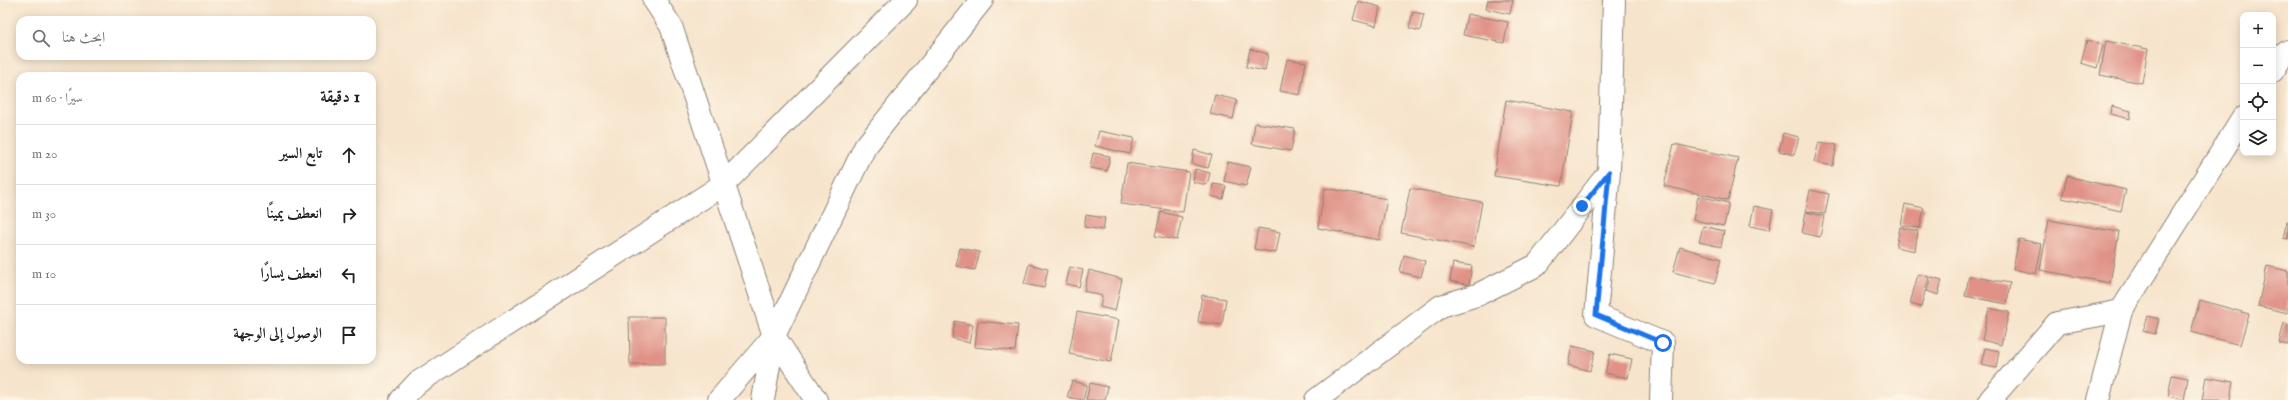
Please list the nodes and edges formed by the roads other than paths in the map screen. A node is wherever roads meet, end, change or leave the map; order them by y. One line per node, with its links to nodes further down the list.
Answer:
1 (654, 0): 9 (street)
2 (906, 0): 9 (street)
3 (982, 0): 11 (street)
4 (1614, 0): 8 (street)
5 (2288, 51): 6 (street)
6 (2276, 66)
7 (2242, 120): 10 (street)
8 (1609, 172): 16 (street); 17 (street)
9 (724, 184): 11 (street); 12 (street)
10 (2120, 311): 18 (street); 19 (street)
11 (774, 336): 13 (street); 14 (street); 15 (street)
12 (401, 400)
13 (719, 400)
14 (763, 400)
15 (816, 400)
16 (1316, 400)
17 (1661, 400)
18 (1990, 400)
19 (2098, 400)

